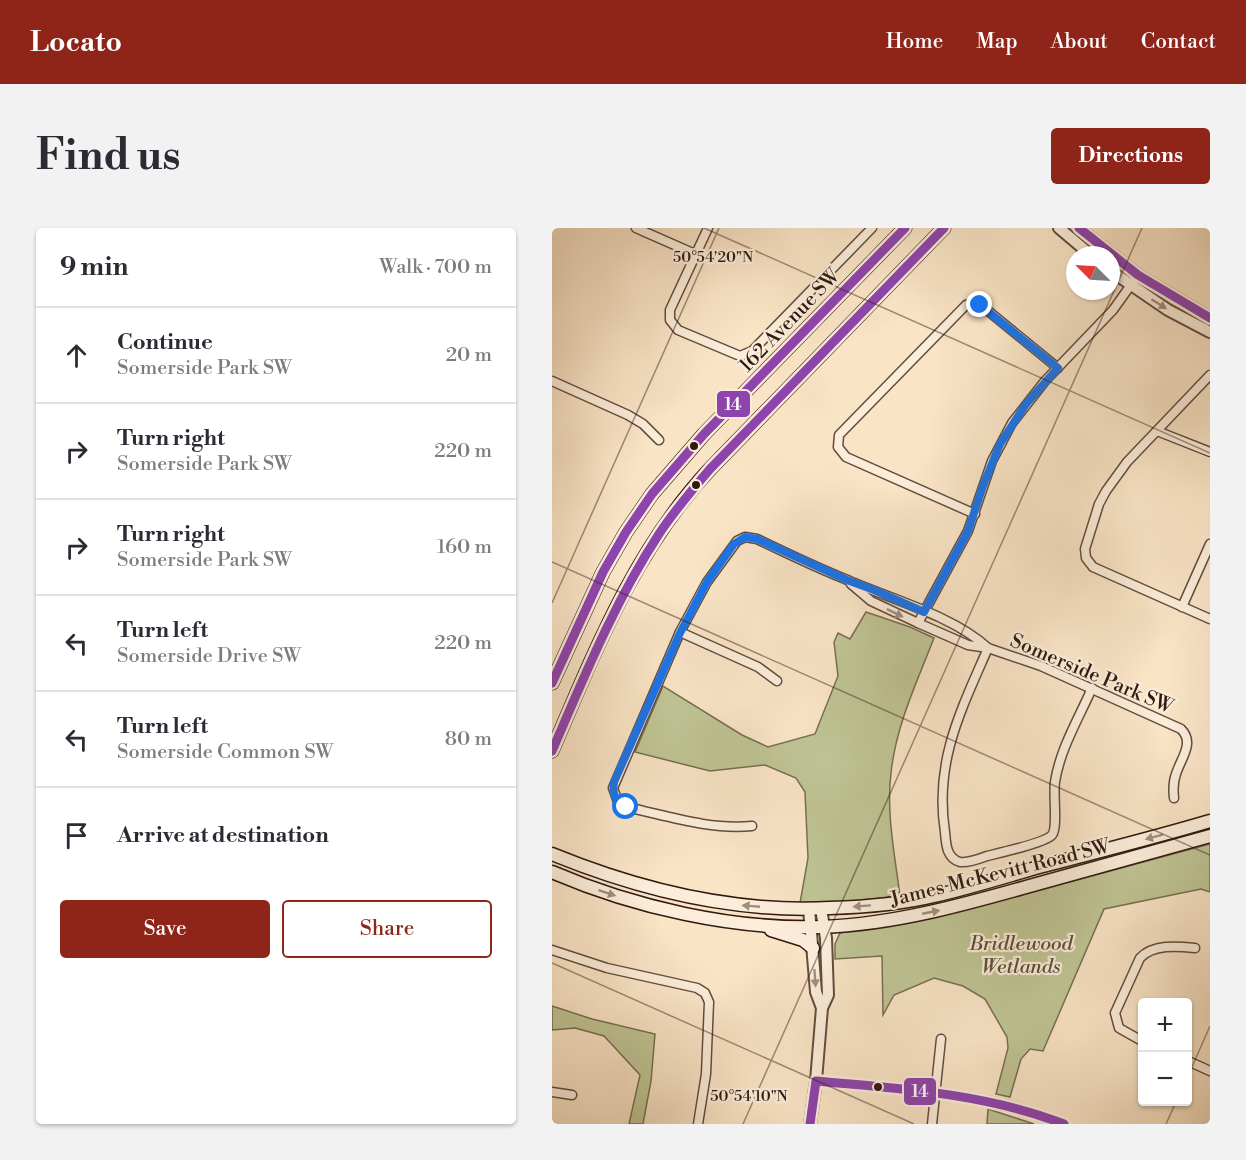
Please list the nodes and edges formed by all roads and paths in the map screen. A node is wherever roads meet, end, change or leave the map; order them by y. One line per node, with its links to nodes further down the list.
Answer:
1 (636, 228): 9 (street)
2 (708, 228): 9 (street)
3 (872, 228): 9 (street)
4 (905, 228): 31 (main road, 162 Avenue SW)
5 (944, 228): 33 (main road)
6 (1059, 228): 8 (street)
7 (1079, 228): 10 (street)
8 (1080, 246)
9 (695, 254)
10 (1138, 275): 12 (street); 13 (street)
11 (1120, 277): 12 (street)
12 (1131, 285): 14 (street, one-way to 14); 15 (street)
13 (1210, 318)
14 (1210, 332)
15 (1058, 368): 21 (street); 21 (street)
16 (1210, 375): 18 (street)
17 (552, 381): 19 (street)
18 (1157, 431): 20 (street); 24 (street)
19 (658, 440)
20 (1210, 452)
21 (975, 514): 25 (street)
22 (1210, 544): 24 (street)
23 (847, 580): 25 (street, Somerside Park SW); 27 (street, Somerside Park SW, one-way to 27); 28 (street, Somerside Park SW)
24 (1182, 607): 26 (street)
25 (924, 612): 27 (street); 29 (street, Somerside Park SW)
26 (1210, 619)
27 (918, 623): 29 (street, Somerside Park SW)
28 (680, 633): 30 (street); 36 (street, Somerside Park SW)
29 (988, 648): 32 (street, Somerside Park SW); 32 (street)
30 (777, 681)
31 (552, 683)
32 (1092, 688): 34 (street, Somerside Park SW)
33 (552, 751)
34 (1174, 798)
35 (1210, 821): 40 (main road, James McKevitt Road SW, one-way to 40)
36 (752, 826)
37 (1210, 836): 43 (main road, James McKevitt Road SW, one-way to 37)
38 (552, 854): 40 (main road, James McKevitt Road SW, one-way to 38)
39 (552, 872): 41 (main road, James McKevitt Road SW, one-way to 41)
40 (815, 909): 42 (street); 43 (street)
41 (759, 925): 42 (main road, James McKevitt Road SW); 44 (main road)
42 (810, 927): 43 (main road, James McKevitt Road SW); 44 (street)
43 (824, 927): 47 (street)
44 (813, 948): 47 (street, one-way to 47)
45 (1195, 948): 48 (street)
46 (552, 950): 56 (street)
47 (822, 1008): 52 (street)
48 (1138, 1038)
49 (941, 1039): 54 (street)
50 (1192, 1063): 51 (street)
51 (1210, 1071)
52 (816, 1082): 54 (street); 57 (street)
53 (552, 1092): 55 (street)
54 (936, 1094): 58 (street); 59 (street)
55 (572, 1095)
56 (698, 1124)
57 (810, 1124)
58 (932, 1124)
59 (1064, 1124)

